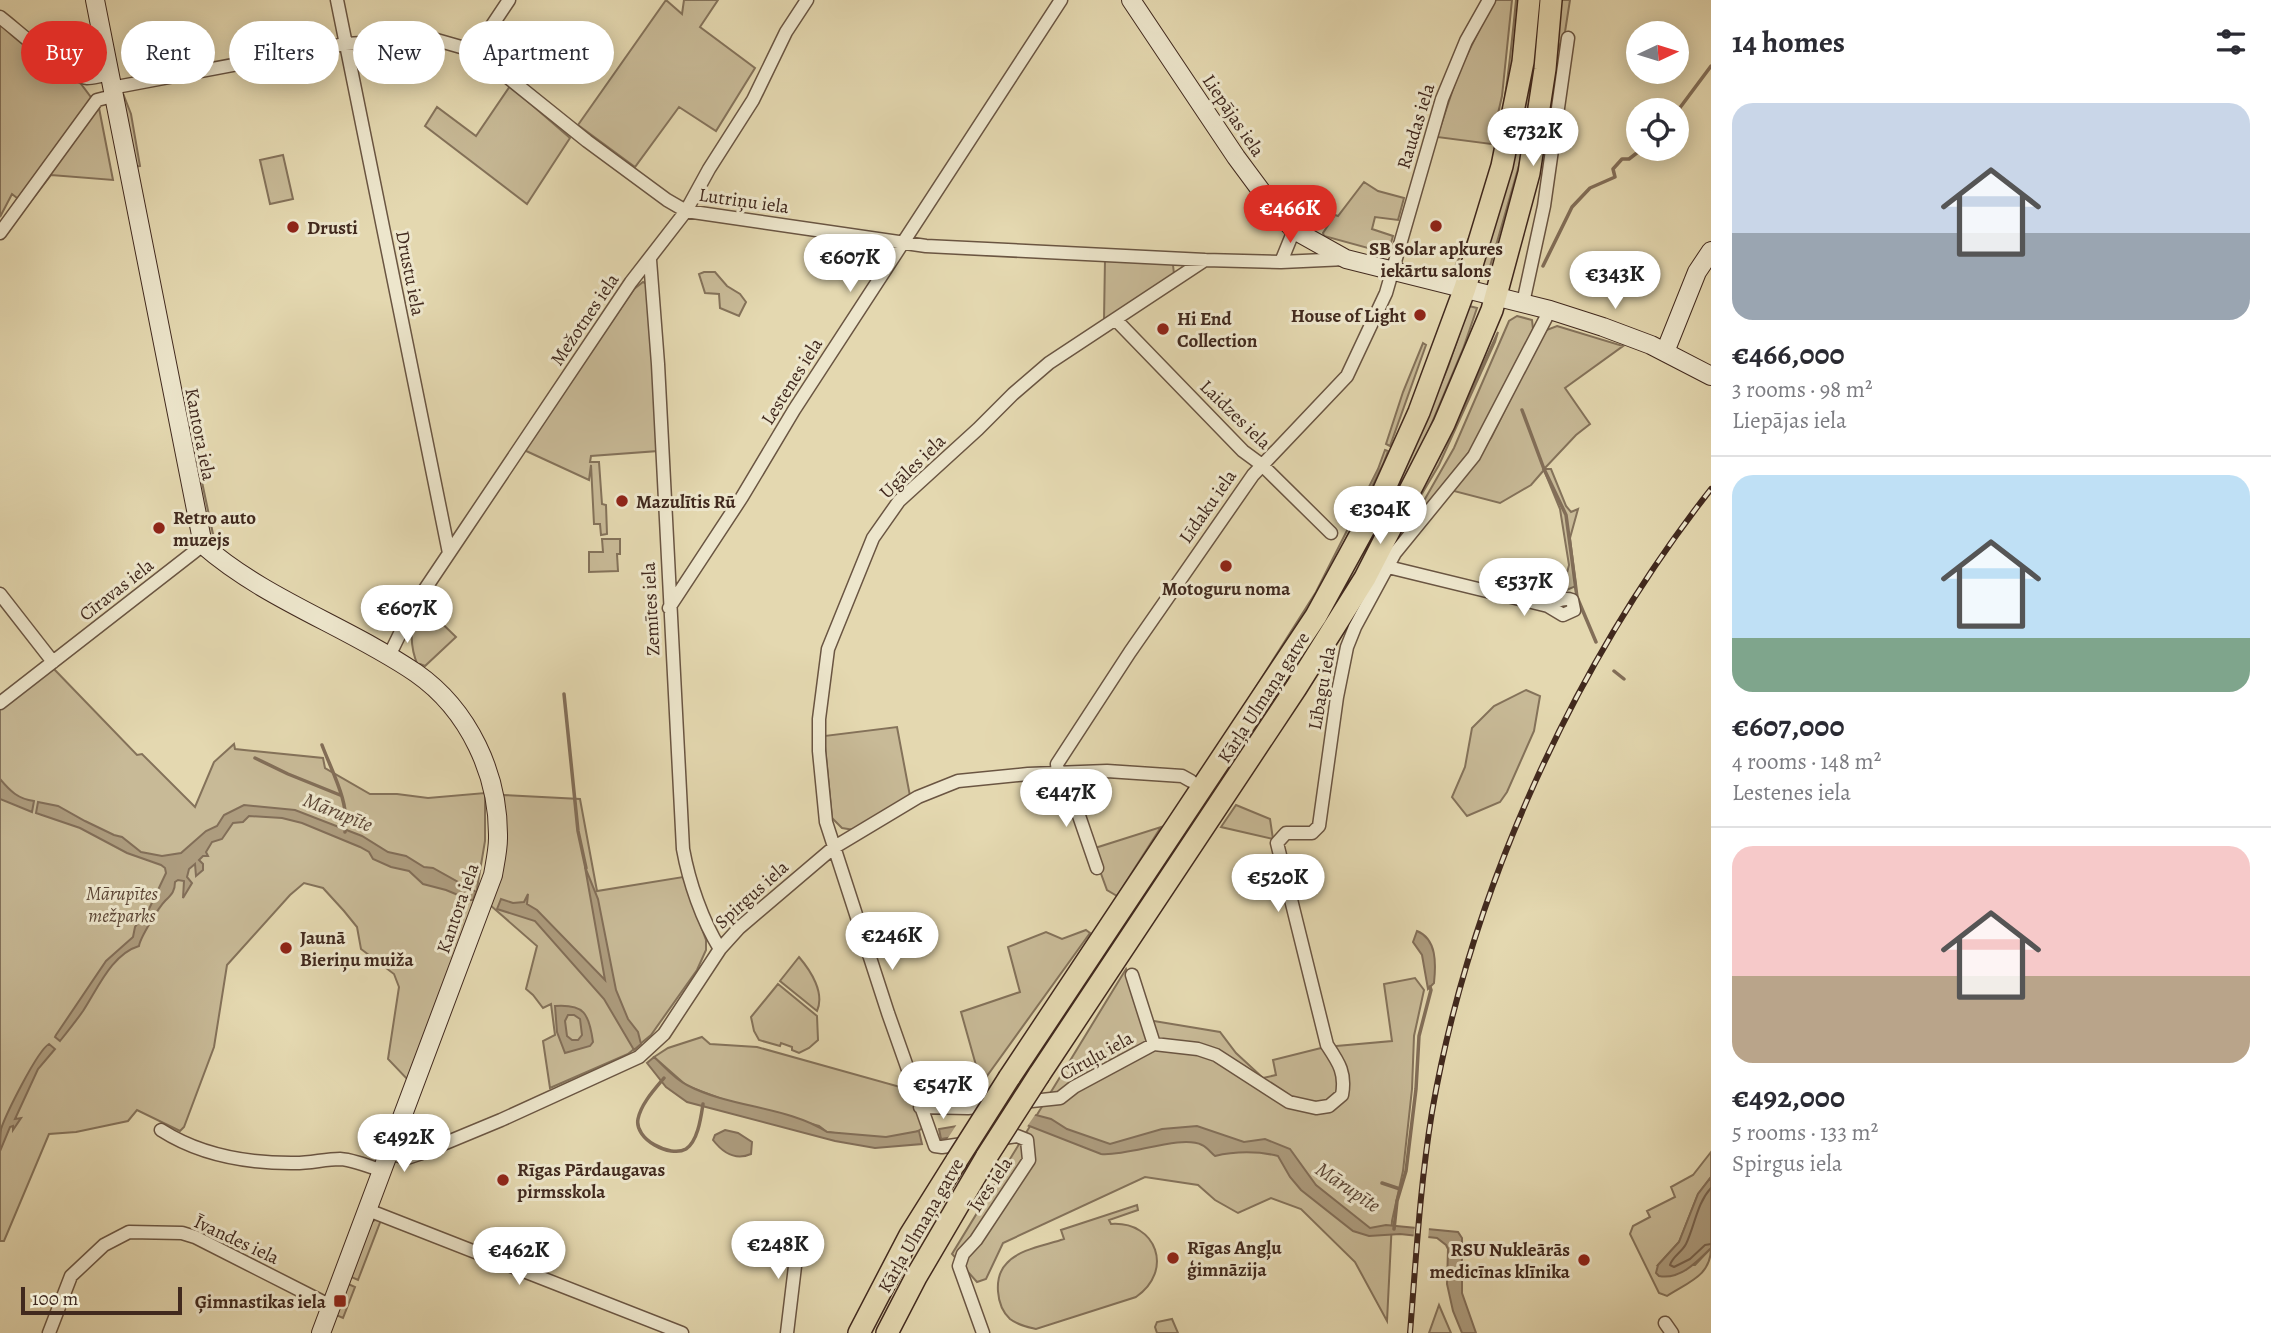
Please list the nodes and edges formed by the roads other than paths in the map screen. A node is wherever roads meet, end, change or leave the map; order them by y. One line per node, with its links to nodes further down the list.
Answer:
1 (95, 0): 16 (main road, Kantora iela)
2 (337, 0): 13 (street, Drustu iela)
3 (509, 0): 11 (street)
4 (807, 0): 17 (street, Mežotnes iela)
5 (1061, 0): 20 (street, Lestenes iela)
6 (1130, 0): 18 (main road, Liepājas iela)
7 (1489, 0): 26 (street, Raudas iela)
8 (1529, 0): 27 (highway, Kārļa Ulmaņa gatve)
9 (1552, 0): 28 (highway, Kārļa Ulmaņa gatve)
10 (0, 17): 16 (street)
11 (495, 21)
12 (1568, 38): 29 (street)
13 (345, 44): 14 (street, Lutriņu iela); 16 (street, Lutriņu iela); 37 (street, Drustu iela)
14 (459, 46)
15 (516, 84): 17 (street, Lutriņu iela)
16 (111, 86): 19 (street); 36 (main road, Kantora iela)
17 (686, 211): 20 (street, Lutriņu iela); 23 (street, Mežotnes iela)
18 (1294, 230): 22 (main road, Liepājas iela); 25 (street)
19 (0, 233)
20 (905, 242): 24 (street, Lutriņu iela); 41 (street, Lestenes iela)
21 (1711, 251): 32 (main road)
22 (1346, 259): 25 (street, Lutriņu iela); 26 (main road, Liepājas iela)
23 (650, 260): 37 (street, Mežotnes iela); 41 (street, Zemītes iela)
24 (1205, 260): 25 (street, Lutriņu iela); 31 (street, Ugāles iela)
25 (1281, 262)
26 (1392, 269): 27 (main road, Liepājas iela); 34 (street, Līdaku iela)
27 (1465, 288): 28 (main road, Liepājas iela); 65 (highway, Kārļa Ulmaņa gatve, bridge)
28 (1496, 296): 29 (main road, Liepājas iela); 66 (highway, Kārļa Ulmaņa gatve, bridge)
29 (1523, 303): 30 (main road, Liepājas iela)
30 (1550, 310): 32 (main road, Liepājas iela); 38 (street, Lībagu iela)
31 (1115, 320): 34 (street, Laidzes iela); 47 (street, Ugāles iela)
32 (1665, 352): 33 (main road, Liepājas iela)
33 (1711, 376)
34 (1262, 465): 35 (street, Laidzes iela); 45 (street, Līdaku iela)
35 (1331, 533)
36 (203, 545): 42 (main road, Kantora iela); 43 (street, Cīravas iela)
37 (449, 553): 42 (street, Mežotnes iela)
38 (1388, 567): 40 (street); 52 (street, Lībagu iela)
39 (0, 594): 43 (street)
40 (1548, 606)
41 (669, 608): 49 (street, Zemītes iela)
42 (388, 656): 56 (main road, Kantora iela)
43 (52, 662): 44 (street, Cīravas iela)
44 (0, 703)
45 (1058, 772): 46 (street, Spirgus iela); 47 (street, Spirgus iela); 48 (street)
46 (1191, 781)
47 (833, 848): 49 (street, Spirgus iela); 53 (street, Ugāles iela)
48 (1097, 868)
49 (719, 949): 56 (street, Spirgus iela)
50 (1132, 975): 51 (street)
51 (1154, 1044): 52 (street, Cīruļu iela); 53 (street, Cīruļu iela)
52 (1327, 1045)
53 (920, 1107): 55 (street, Ugāles iela)
54 (162, 1130): 57 (street)
55 (935, 1146): 67 (street, Īves iela)
56 (388, 1153): 57 (main road, Kantora iela)
57 (382, 1171): 58 (main road, Kantora iela)
58 (368, 1210): 60 (main road, Kantora iela); 63 (street)
59 (799, 1233): 64 (street)
60 (331, 1306): 61 (street, Īvandes iela); 62 (main road, Kantora iela)
61 (49, 1333)
62 (321, 1333)
63 (682, 1333)
64 (788, 1333)
65 (859, 1333)
66 (887, 1333)
67 (983, 1333)

